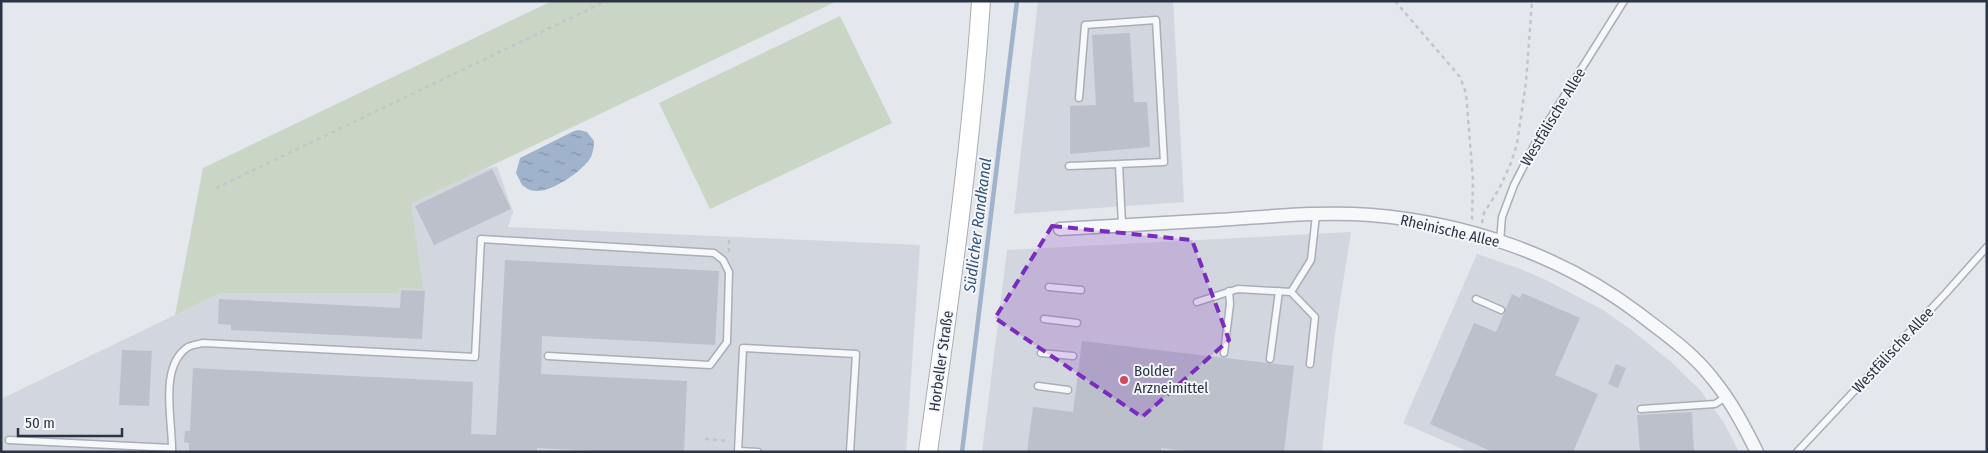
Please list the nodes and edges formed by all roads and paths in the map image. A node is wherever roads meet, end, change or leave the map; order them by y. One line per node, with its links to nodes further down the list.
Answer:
1 (606, 1): 9 (path)
2 (981, 1): 45 (main road, Horbeller Straße)
3 (1395, 1): 13 (path)
4 (1532, 1): 13 (path)
5 (1624, 1): 15 (lane, Westfälische Allee)
6 (1079, 98): 7 (lane)
7 (1119, 164): 8 (lane); 11 (lane)
8 (1069, 166)
9 (216, 188)
10 (1316, 214): 11 (street, Rheinische Allee); 13 (street, Rheinische Allee); 22 (lane)
11 (1122, 225): 12 (street, Rheinische Allee)
12 (1060, 229)
13 (1475, 233): 15 (street, Rheinische Allee)
14 (729, 236): 17 (path)
15 (1500, 241): 36 (street, Rheinische Allee)
16 (1987, 247): 47 (lane, Westfälische Allee)
17 (723, 260): 30 (lane); 41 (lane)
18 (1049, 287): 19 (lane)
19 (1082, 290)
20 (1229, 291): 21 (lane); 24 (lane); 29 (lane)
21 (1279, 291): 22 (lane); 32 (lane)
22 (1292, 292): 33 (lane)
23 (1476, 298): 25 (lane)
24 (1197, 302)
25 (1501, 310)
26 (1044, 320): 27 (lane)
27 (1077, 323)
28 (1041, 353): 31 (lane)
29 (1224, 353)
30 (548, 356)
31 (1073, 356)
32 (1270, 359)
33 (1310, 364)
34 (1038, 386): 35 (lane)
35 (1068, 390)
36 (1726, 397): 37 (lane); 46 (street, Rheinische Allee)
37 (1641, 408)
38 (705, 439): 40 (path)
39 (8, 440): 41 (lane)
40 (738, 441): 42 (lane); 44 (lane)
41 (172, 450)
42 (738, 451): 43 (lane)
43 (758, 452)
44 (850, 452)
45 (928, 452)
46 (1757, 452)
47 (1797, 452)

